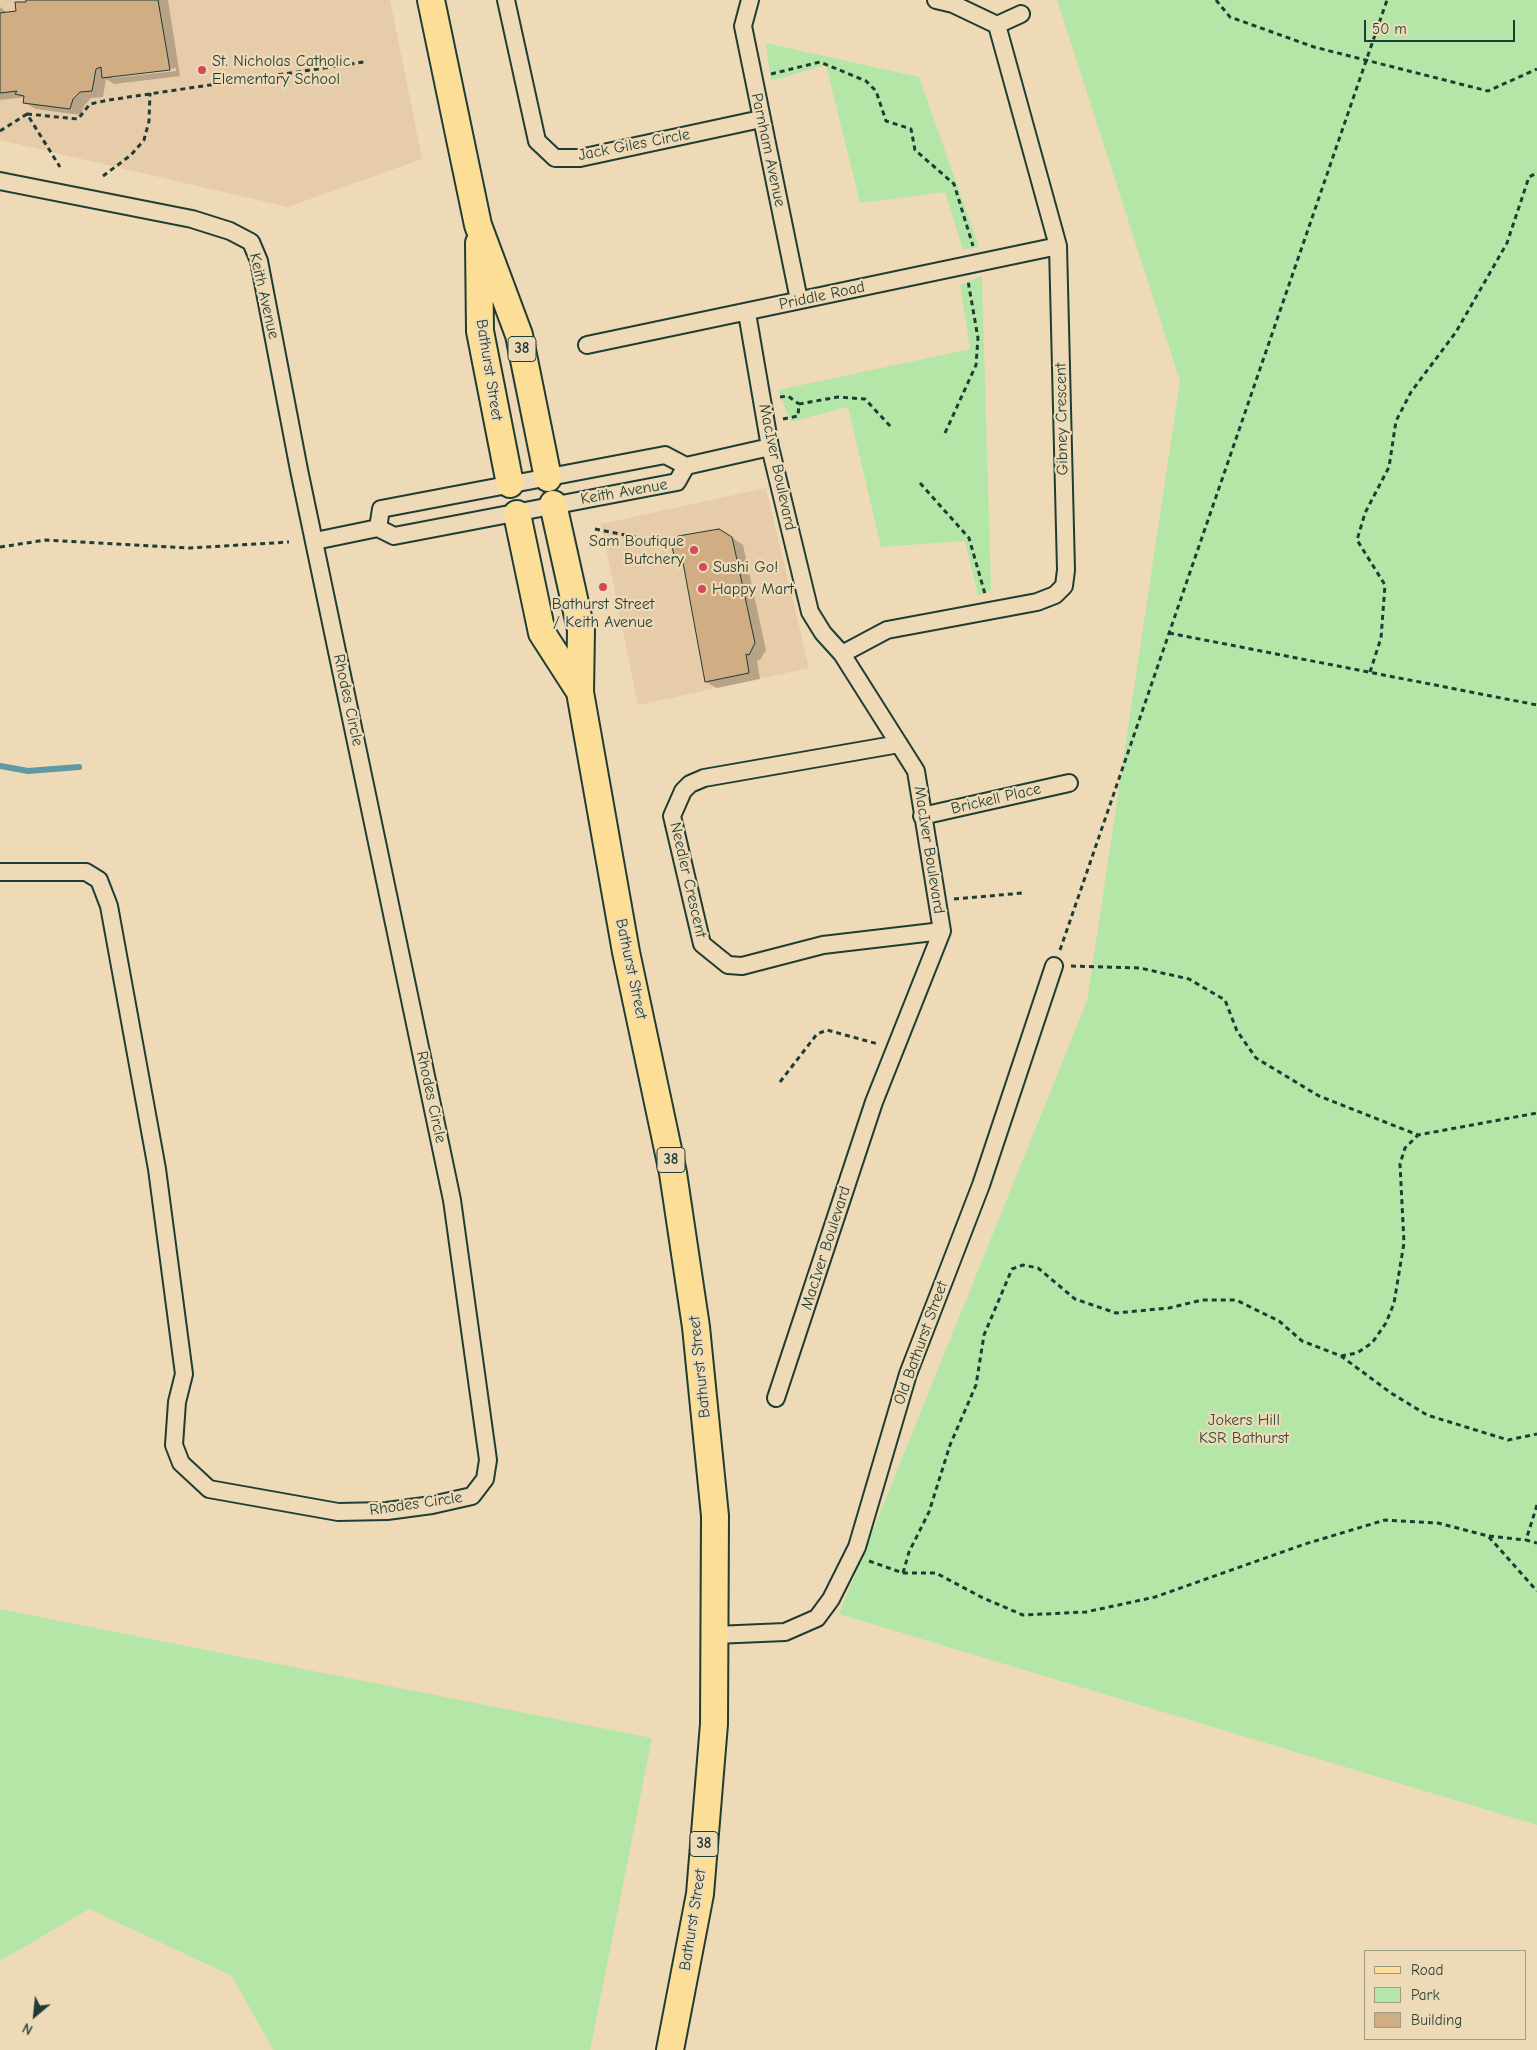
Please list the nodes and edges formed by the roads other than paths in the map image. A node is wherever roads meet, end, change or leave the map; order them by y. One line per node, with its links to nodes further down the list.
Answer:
1 (431, 0): 9 (main road, Bathurst Street / 38)
2 (506, 0): 7 (street, Jack Giles Circle)
3 (750, 0): 7 (street, Parnham Avenue)
4 (936, 0): 6 (street)
5 (1021, 14): 6 (street)
6 (997, 25): 10 (street, Gibney Crescent)
7 (761, 119): 11 (street, Parnham Avenue)
8 (0, 182): 21 (street, Keith Avenue)
9 (478, 225): 16 (main road, Bathurst Street / 38); 17 (main road, Bathurst Street / 38)
10 (1058, 246): 11 (street, Priddle Road); 22 (street, Gibney Crescent)
11 (799, 300): 12 (street, Priddle Road)
12 (747, 313): 13 (street, Priddle Road); 14 (street, MacIver Boulevard)
13 (587, 345)
14 (770, 447): 15 (street, Keith Avenue); 22 (street, MacIver Boulevard)
15 (686, 466): 16 (street, Keith Avenue); 18 (street, Keith Avenue)
16 (548, 478): 17 (street, Keith Avenue)
17 (510, 484): 20 (street, Keith Avenue)
18 (553, 504): 19 (street, Keith Avenue); 23 (main road, Bathurst Street / 38)
19 (517, 514): 20 (street, Keith Avenue); 23 (main road, Bathurst Street / 38)
20 (378, 528): 21 (street, Keith Avenue)
21 (315, 541): 27 (street, Rhodes Circle)
22 (842, 654): 24 (street, MacIver Boulevard)
23 (580, 692): 31 (main road, Bathurst Street / 38)
24 (899, 744): 26 (street, MacIver Boulevard); 28 (street, Needler Crescent)
25 (1069, 783): 26 (street, Brickell Place)
26 (922, 816): 28 (street, MacIver Boulevard)
27 (0, 872)
28 (942, 931): 30 (street, MacIver Boulevard)
29 (1054, 966): 31 (street, Old Bathurst Street)
30 (776, 1398)
31 (715, 1635): 32 (main road, Bathurst Street / 38)
32 (670, 2050)

